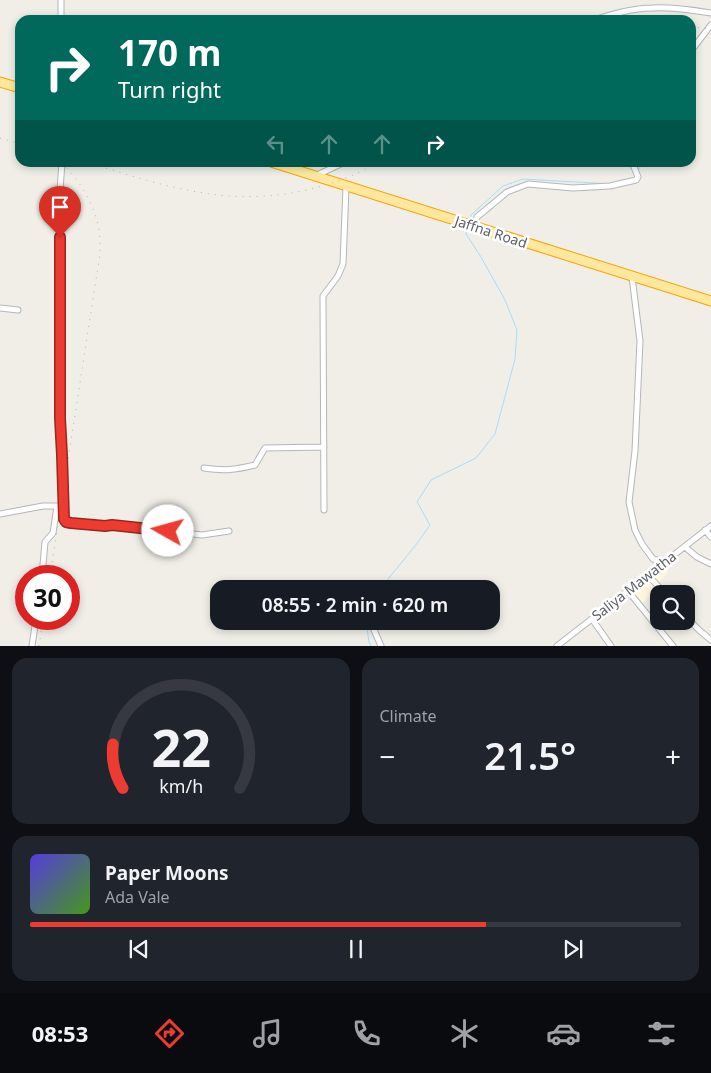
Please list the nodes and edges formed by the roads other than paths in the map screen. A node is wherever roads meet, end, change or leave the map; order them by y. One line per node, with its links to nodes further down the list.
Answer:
1 (61, 0): 3 (street)
2 (711, 13): 4 (street)
3 (60, 15)
4 (610, 15)
5 (711, 25): 6 (street)
6 (696, 44)
7 (0, 82): 8 (highway)
8 (15, 86)
9 (62, 167): 22 (street)
10 (286, 167): 13 (highway, Jaffna Road)
11 (335, 167): 13 (street)
12 (634, 167): 15 (street)
13 (314, 176): 14 (highway, Jaffna Road)
14 (346, 187): 15 (highway, Jaffna Road); 20 (street)
15 (470, 226): 16 (highway, Jaffna Road)
16 (632, 277): 17 (highway, Jaffna Road); 30 (street)
17 (711, 301)
18 (0, 308): 19 (street)
19 (18, 310)
20 (324, 447): 21 (street); 23 (street)
21 (204, 468)
22 (60, 506): 24 (street); 27 (street); 32 (street)
23 (324, 510)
24 (0, 514)
25 (711, 526): 26 (street, Saliya Mawatha)
26 (706, 530): 28 (street); 29 (street, Saliya Mawatha)
27 (229, 531)
28 (711, 537)
29 (685, 546): 30 (street, Saliya Mawatha); 31 (street)
30 (665, 562): 33 (street, Saliya Mawatha)
31 (711, 564)
32 (43, 565)
33 (648, 575): 34 (street); 35 (street, Saliya Mawatha)
34 (657, 585)
35 (628, 591): 36 (street, Saliya Mawatha); 45 (street)
36 (592, 619): 43 (street, Saliya Mawatha); 44 (street)
37 (695, 626): 40 (street)
38 (34, 630): 41 (street)
39 (374, 630): 42 (street)
40 (711, 640)
41 (32, 646)
42 (381, 646)
43 (557, 646)
44 (611, 646)
45 (673, 646)

